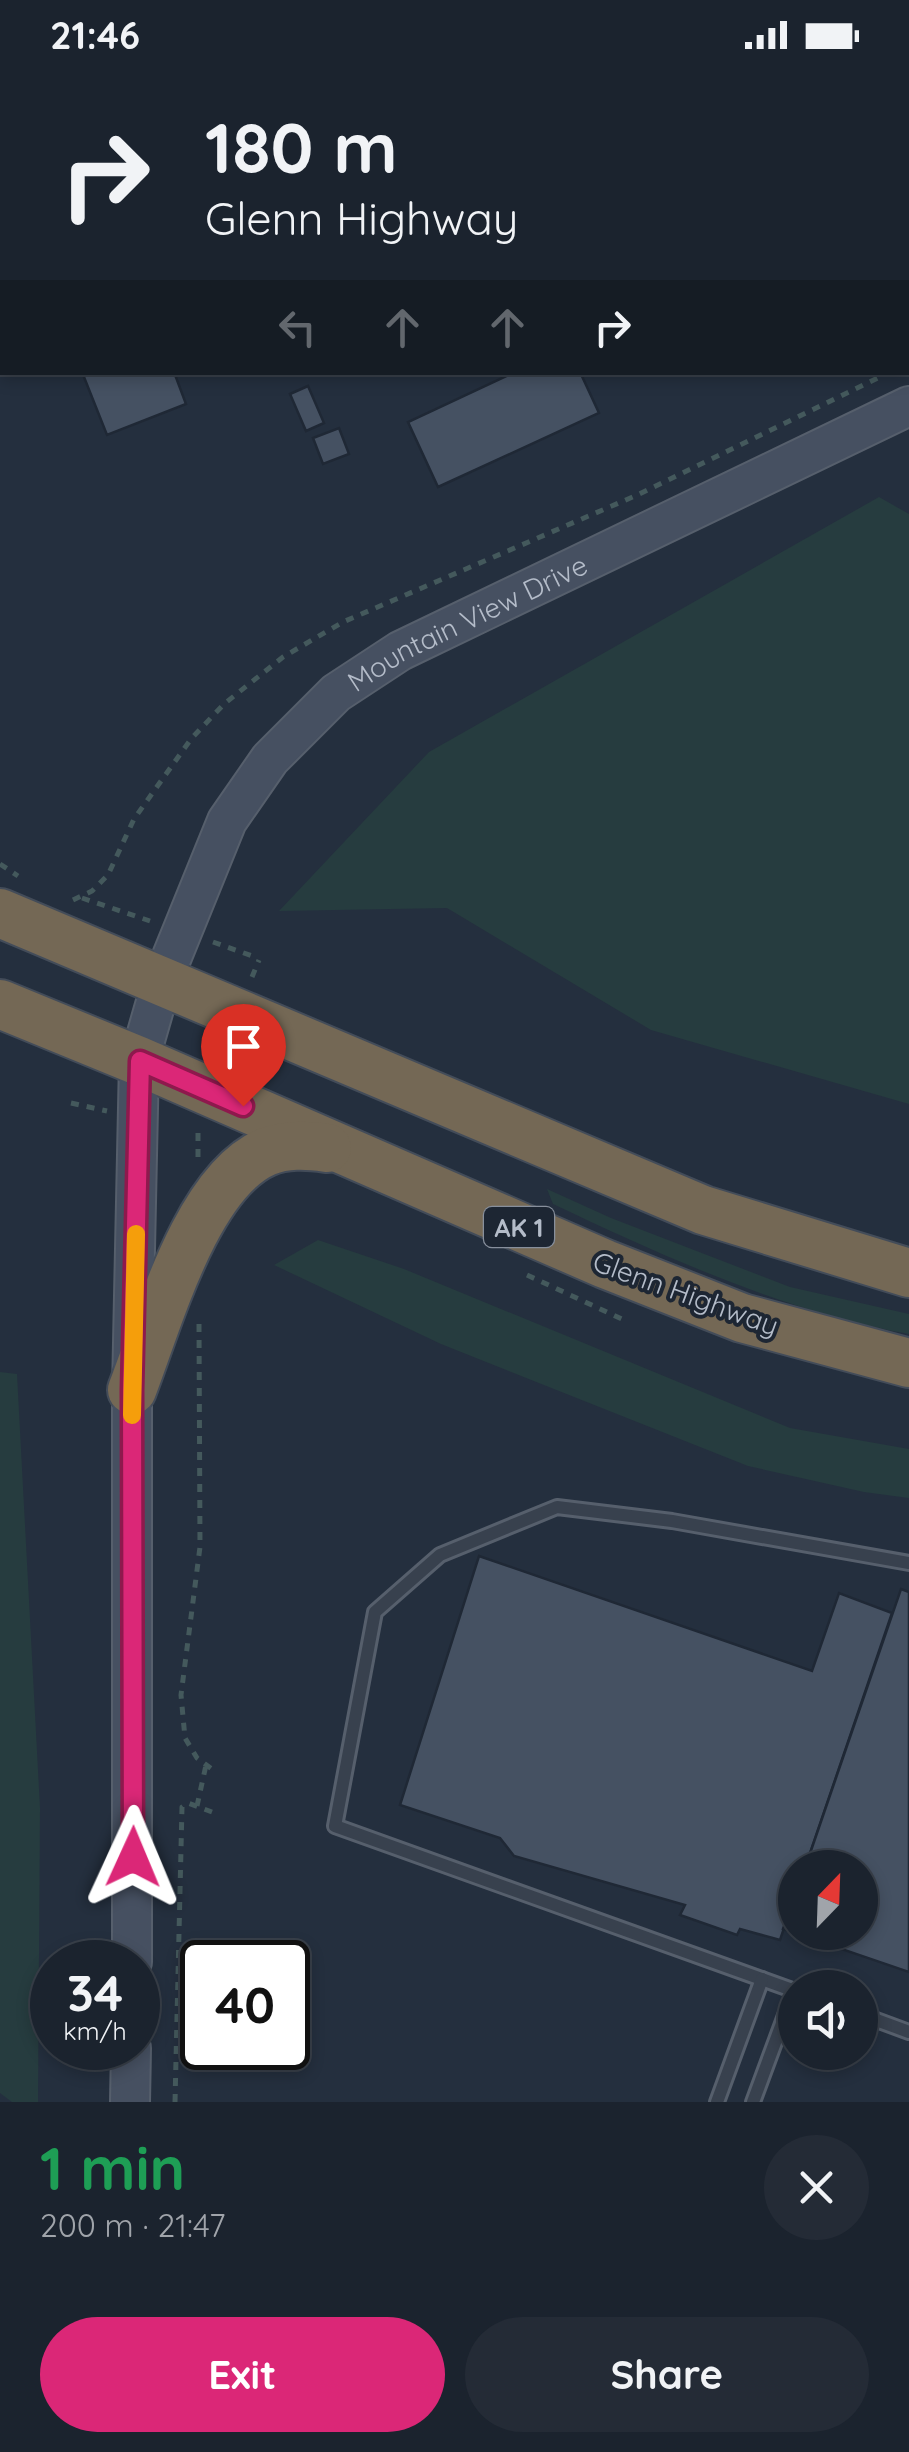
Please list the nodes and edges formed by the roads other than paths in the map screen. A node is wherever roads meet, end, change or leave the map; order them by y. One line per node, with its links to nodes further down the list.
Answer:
1 (909, 406): 3 (street, Mountain View Drive)
2 (0, 913): 3 (highway)
3 (162, 980): 5 (street, Mountain View Drive); 7 (highway)
4 (0, 1004): 5 (highway, AK 1)
5 (140, 1061): 6 (highway, Glenn Highway / AK 1); 9 (street, Mountain View Drive)
6 (346, 1151): 8 (highway, Glenn Highway / AK 1); 9 (highway)
7 (909, 1273)
8 (909, 1364)
9 (132, 1390): 11 (street, Mountain View Drive)
10 (909, 1563): 12 (lane)
11 (132, 1940)
12 (762, 1979): 13 (lane); 19 (lane)
13 (778, 1985)
14 (878, 2021): 15 (lane)
15 (909, 2032)
16 (778, 2034): 20 (lane)
17 (131, 2070): 18 (street)
18 (130, 2102)
19 (718, 2102)
20 (753, 2102)

